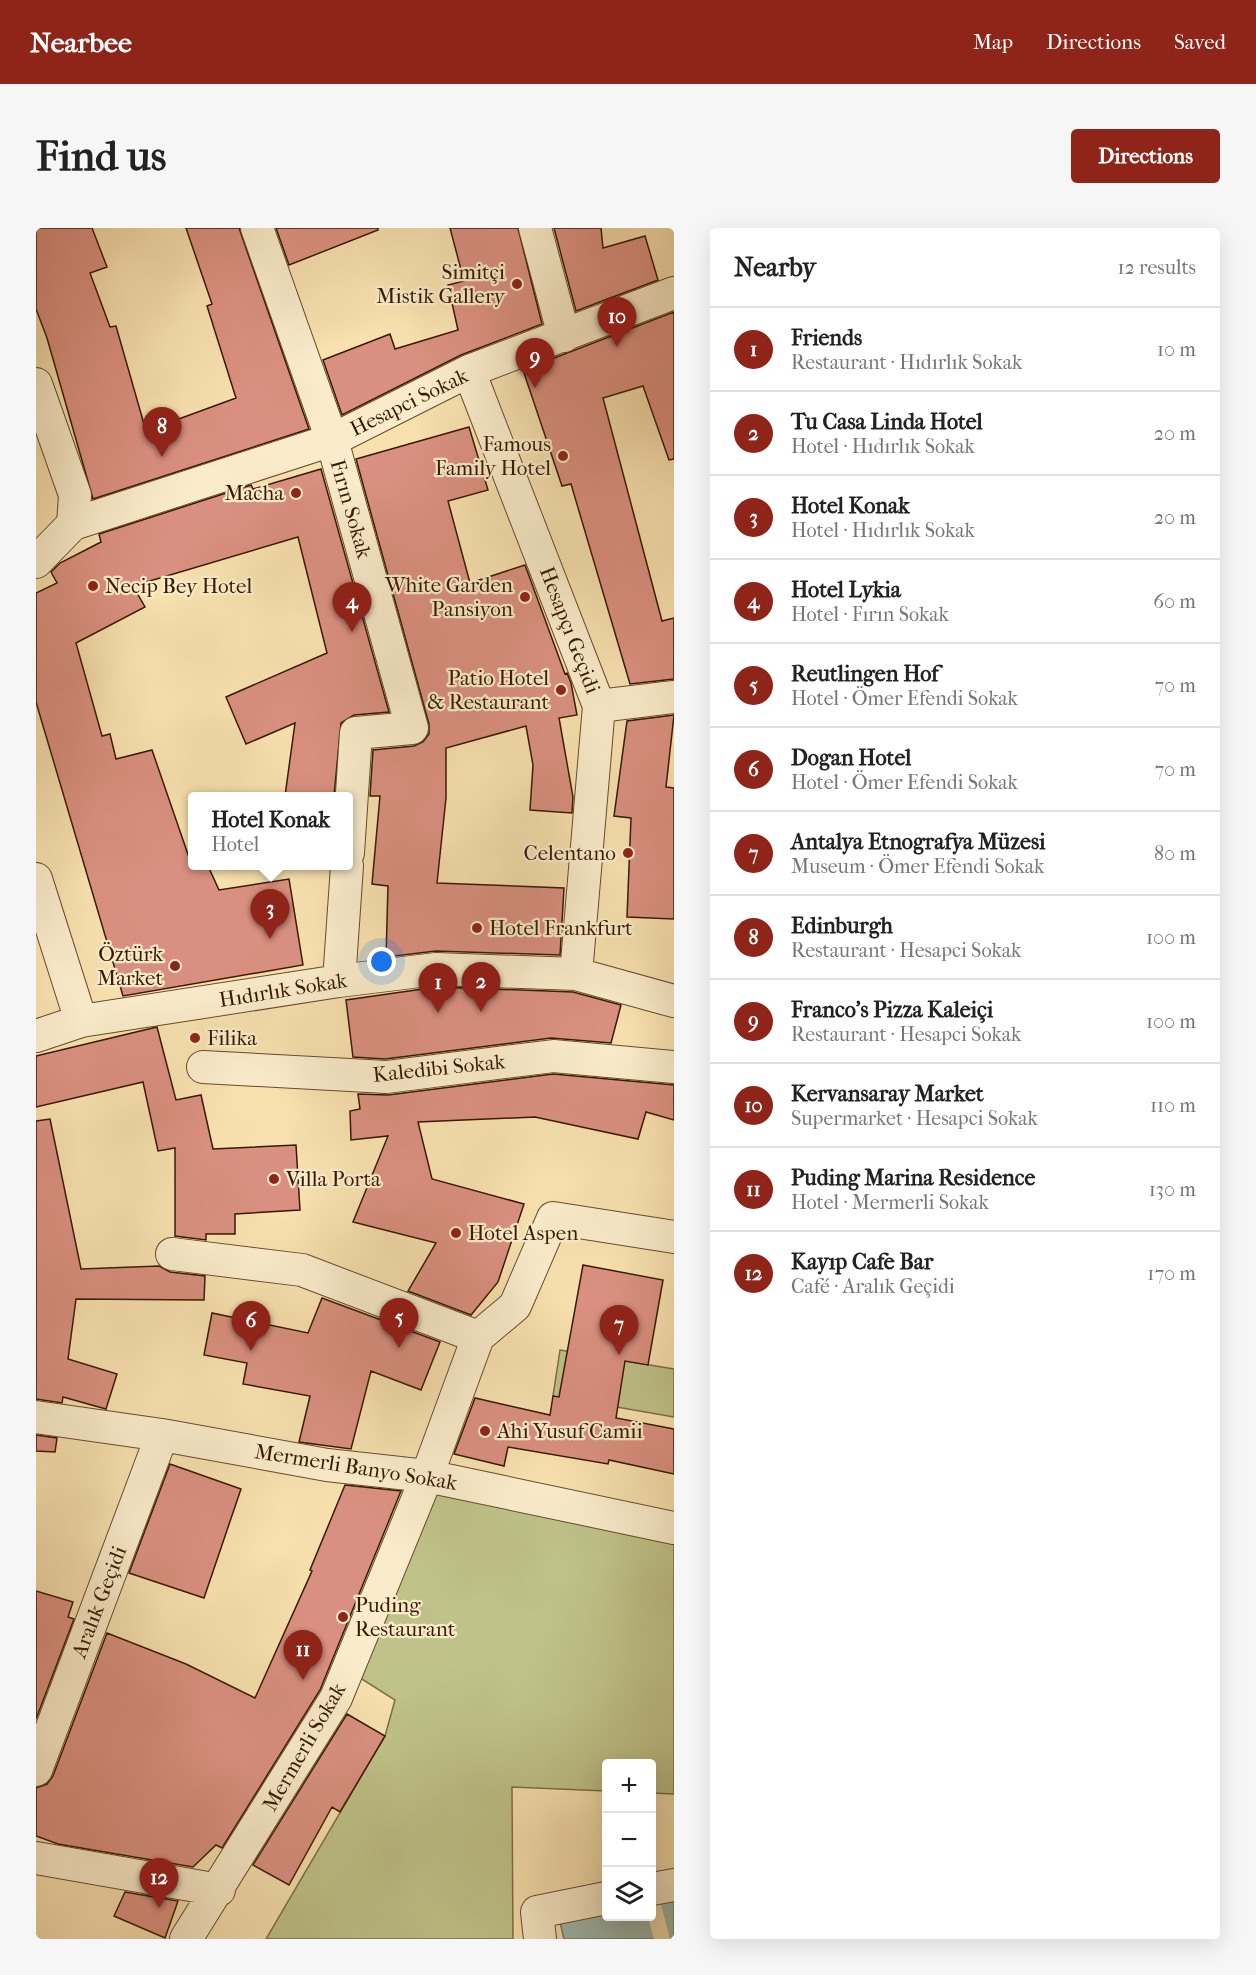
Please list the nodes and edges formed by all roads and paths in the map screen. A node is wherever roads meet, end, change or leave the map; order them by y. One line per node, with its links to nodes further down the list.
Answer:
1 (257, 228): 7 (street, Fırın Sokak)
2 (535, 228): 4 (street)
3 (674, 293): 4 (street, Hesapci Sokak)
4 (564, 336): 5 (street, Hesapci Sokak)
5 (469, 371): 7 (street, Hesapci Sokak); 11 (street, Hesapçı Geçidi)
6 (36, 384): 8 (street)
7 (332, 440): 8 (street, Hesapci Sokak); 12 (street, Fırın Sokak)
8 (73, 524): 9 (street)
9 (36, 562)
10 (674, 697): 11 (street)
11 (599, 706): 15 (street, Hesapçı Geçidi)
12 (352, 792)
13 (347, 870): 16 (street)
14 (36, 879): 18 (street)
15 (576, 974): 16 (street, Hıdırlık Sokak); 17 (street, Hıdırlık Sokak)
16 (339, 981): 18 (street, Hıdırlık Sokak)
17 (674, 1001)
18 (81, 1021): 19 (street, Hıdırlık Sokak)
19 (36, 1036)
20 (203, 1067): 21 (street, Kaledibi Sokak)
21 (674, 1067)
22 (674, 1237): 24 (street)
23 (172, 1254): 24 (street)
24 (478, 1337): 27 (street, Mermerli Sokak)
25 (36, 1417): 26 (street, Mermerli Banyo Sokak)
26 (162, 1435): 27 (street, Mermerli Banyo Sokak); 29 (street, Aralık Geçidi)
27 (427, 1476): 28 (street, Mermerli Banyo Sokak); 33 (street, Mermerli Sokak)
28 (674, 1528)
29 (36, 1770)
30 (36, 1858): 33 (street)
31 (674, 1885): 32 (street)
32 (656, 1888)
33 (219, 1890): 36 (street, Mermerli Sokak)
34 (602, 1900): 35 (street)
35 (538, 1926)
36 (186, 1939)

